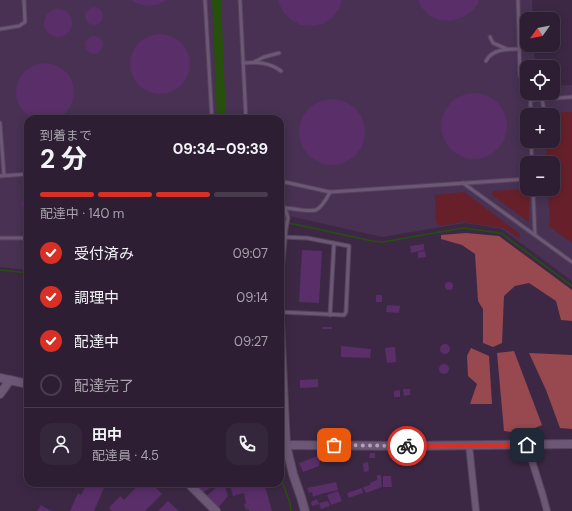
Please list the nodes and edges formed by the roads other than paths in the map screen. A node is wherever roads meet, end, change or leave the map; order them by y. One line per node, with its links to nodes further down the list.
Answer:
1 (24, 0): 5 (lane)
2 (205, 0): 18 (lane)
3 (240, 0): 12 (lane)
4 (518, 0): 8 (lane)
5 (0, 29)
6 (490, 38): 7 (lane)
7 (507, 49): 8 (lane); 10 (lane)
8 (520, 49)
9 (279, 53): 11 (lane)
10 (486, 61)
11 (254, 62): 12 (lane); 13 (lane)
12 (243, 63): 19 (lane)
13 (281, 71)
14 (572, 97): 15 (lane)
15 (560, 98)
16 (530, 100): 17 (lane)
17 (531, 108)
18 (212, 115)
19 (246, 115)
20 (0, 122): 22 (lane)
21 (24, 174): 22 (lane)
22 (2, 176)
23 (520, 179): 25 (lane)
24 (284, 182): 26 (lane)
25 (463, 183): 26 (lane); 29 (lane)
26 (330, 192): 28 (lane)
27 (533, 196): 29 (lane)
28 (285, 208): 30 (lane)
29 (535, 235): 35 (lane)
30 (285, 237): 33 (lane); 34 (lane)
31 (0, 238): 32 (lane)
32 (24, 238)
33 (334, 243): 37 (lane); 37 (lane)
34 (284, 248)
35 (572, 262)
36 (284, 312): 37 (lane)
37 (330, 315)
38 (0, 378): 39 (street)
39 (10, 380): 40 (street); 41 (street)
40 (24, 383)
41 (0, 394)
42 (284, 404): 44 (street)
43 (572, 444): 46 (street)
44 (286, 445): 45 (street); 49 (street)
45 (469, 445): 46 (street); 50 (street)
46 (527, 445): 51 (street)
47 (192, 487): 48 (street)
48 (216, 511)
49 (305, 511)
50 (476, 511)
51 (547, 511)

